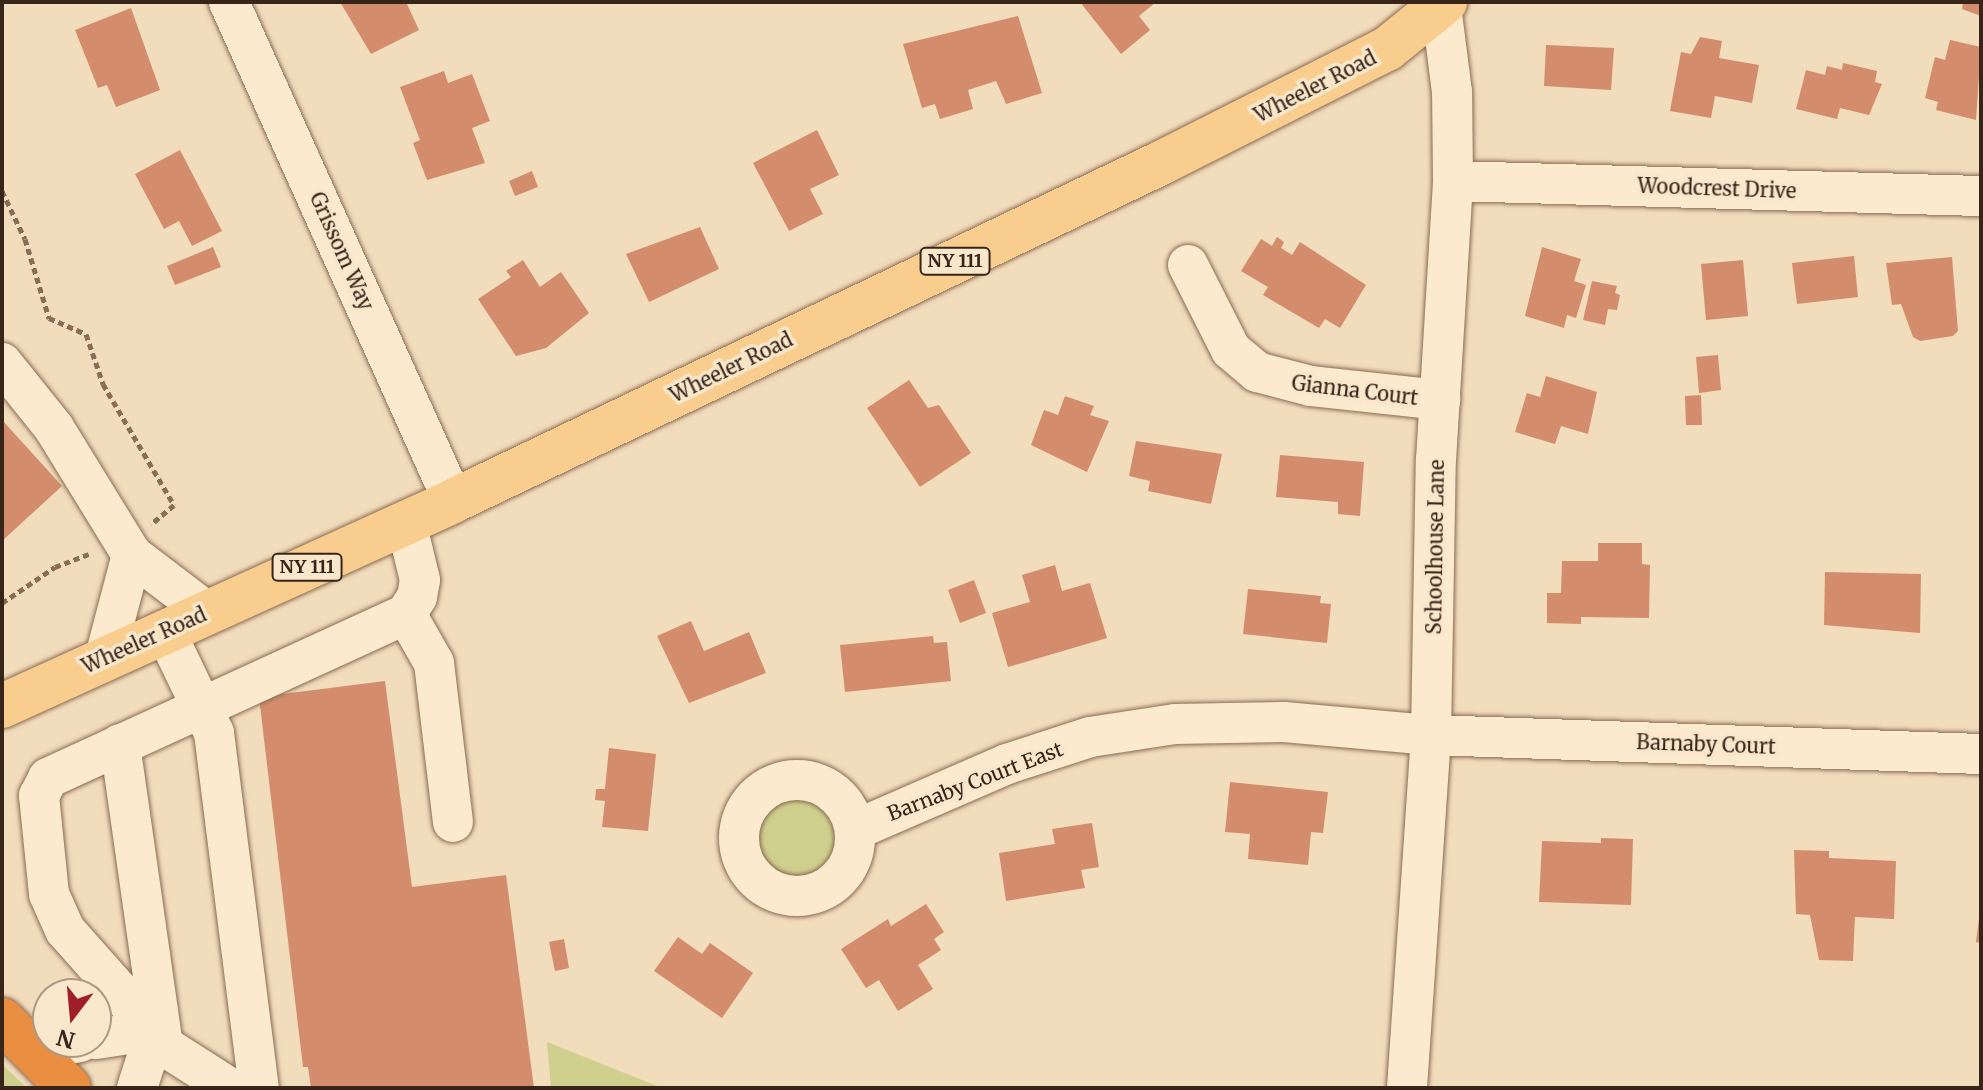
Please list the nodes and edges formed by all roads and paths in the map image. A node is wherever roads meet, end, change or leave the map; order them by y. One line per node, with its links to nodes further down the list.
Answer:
1 (229, 2): 9 (street, Grissom Way)
2 (1443, 4): 3 (street, Schoolhouse Lane); 9 (main road, Wheeler Road / NY 111)
3 (1453, 181): 5 (street, Woodcrest Drive); 8 (street, Schoolhouse Lane)
4 (2, 191): 11 (path)
5 (1981, 196)
6 (1188, 265): 8 (street, Gianna Court)
7 (2, 363): 11 (street)
8 (1440, 400): 19 (street, Schoolhouse Lane)
9 (453, 501): 10 (main road, Wheeler Road / NY 111)
10 (406, 522): 13 (main road, Wheeler Road / NY 111); 14 (street)
11 (127, 544): 12 (path); 13 (street); 16 (street)
12 (2, 603)
13 (207, 612): 15 (main road, Wheeler Road / NY 111)
14 (406, 614): 18 (street); 22 (street)
15 (165, 631): 16 (main road, Wheeler Road / NY 111); 18 (street)
16 (105, 657): 17 (main road, Wheeler Road / NY 111)
17 (2, 706)
18 (203, 710): 20 (street); 31 (street)
19 (1431, 735): 21 (street, Barnaby Court); 23 (street, Barnaby Court East); 32 (street, Schoolhouse Lane)
20 (120, 744): 27 (street); 27 (street)
21 (1981, 754)
22 (453, 822)
23 (855, 830)
24 (12, 1032): 25 (street); 28 (highway)
25 (32, 1035)
26 (112, 1039): 27 (street)
27 (153, 1039): 29 (street); 30 (street)
28 (69, 1088)
29 (137, 1088)
30 (230, 1088)
31 (259, 1088)
32 (1407, 1088)

